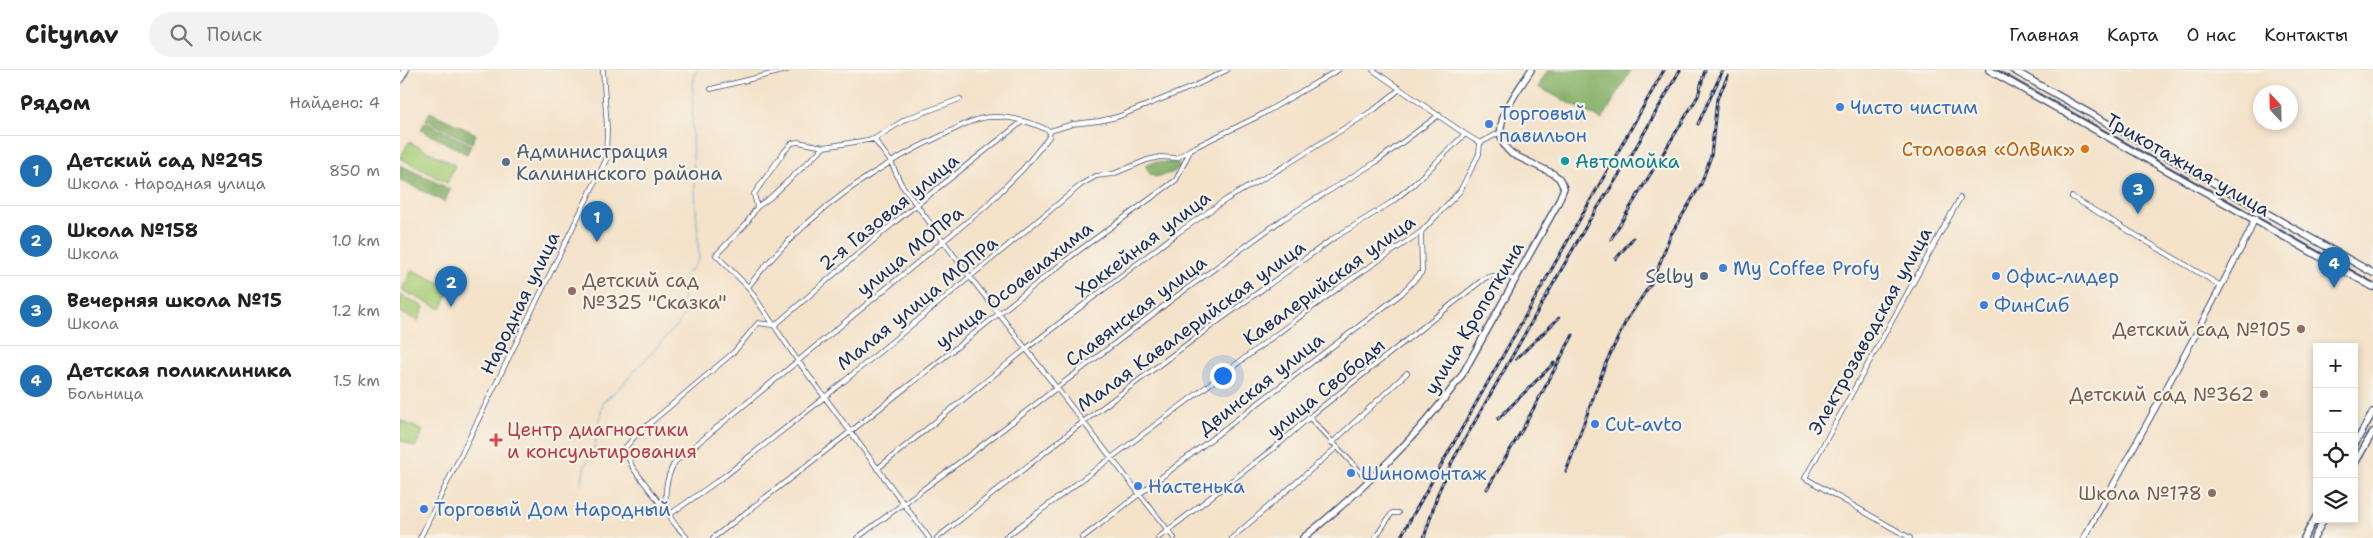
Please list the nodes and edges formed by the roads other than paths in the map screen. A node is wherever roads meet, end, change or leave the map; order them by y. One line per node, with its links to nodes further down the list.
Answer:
1 (404, 70): 12 (highway)
2 (604, 70): 68 (street, Народная улица)
3 (759, 70): 11 (street)
4 (787, 70): 11 (street)
5 (1338, 70): 24 (street)
6 (1373, 70): 14 (street)
7 (1531, 70): 19 (main road)
8 (1989, 70): 33 (main road, Трикотажная улица)
9 (2013, 70): 32 (main road, Трикотажная улица)
10 (1224, 71): 18 (street)
11 (760, 77): 13 (street)
12 (400, 79)
13 (711, 89)
14 (1400, 89): 16 (street); 44 (street, Хоккейная улица)
15 (960, 99): 21 (street)
16 (1439, 115): 20 (street); 47 (street, Славянская улица)
17 (1023, 122): 18 (street); 26 (street); 30 (street, 2-я Газовая улица)
18 (1050, 132): 35 (street, улица МОПРа)
19 (1499, 133): 22 (street); 38 (main road, улица Кропоткина)
20 (1465, 134): 22 (street); 51 (street, Малая Кавалерийская улица)
21 (874, 139): 23 (street); 26 (street)
22 (1480, 143): 34 (street, Кавалерийская улица)
23 (824, 147): 31 (street); 31 (street)
24 (1191, 149): 25 (street); 27 (street, улица Осоавиахима)
25 (1177, 158): 27 (street); 37 (street, Малая улица МОПРа)
26 (891, 162): 30 (street); 39 (street)
27 (1183, 165): 42 (street, улица Осоавиахима)
28 (2072, 197): 40 (street)
29 (1960, 198): 81 (street, Электрозаводская улица)
30 (916, 204): 35 (street); 43 (street, 2-я Газовая улица)
31 (757, 206): 39 (street)
32 (2258, 209): 33 (street); 36 (main road, Трикотажная улица)
33 (2255, 220): 40 (street); 41 (main road, Трикотажная улица)
34 (1421, 232): 57 (street, Кавалерийская улица); 61 (street, Двинская улица)
35 (944, 242): 37 (street); 45 (street, улица МОПРа)
36 (2373, 273)
37 (970, 277): 42 (street); 48 (street, Малая улица МОПРа)
38 (1516, 280): 50 (street, улица Свободы); 60 (main road, улица Кропоткина)
39 (748, 286): 43 (street)
40 (2221, 286): 82 (street)
41 (2373, 287)
42 (999, 313): 44 (street); 52 (street, улица Осоавиахима)
43 (773, 325): 45 (street); 64 (street, 2-я Газовая улица)
44 (1027, 348): 47 (street); 59 (street, Хоккейная улица)
45 (798, 361): 48 (street); 64 (street, улица МОПРа)
46 (1407, 373): 55 (street)
47 (1057, 388): 51 (street); 62 (street, Славянская улица)
48 (825, 397): 52 (street); 64 (street, Малая улица МОПРа)
49 (2373, 412): 54 (main road)
50 (1309, 417): 55 (street); 67 (street, улица Свободы)
51 (1083, 422): 57 (street); 73 (street, Малая Кавалерийская улица)
52 (850, 432): 59 (street); 70 (street, улица Осоавиахима)
53 (2373, 432): 58 (main road)
54 (2358, 439)
55 (1332, 443): 56 (street)
56 (1336, 448): 60 (street); 78 (street)
57 (1112, 459): 61 (street); 74 (street, Кавалерийская улица)
58 (2358, 459)
59 (877, 469): 62 (street)
60 (1368, 480): 79 (main road, улица Кропоткина)
61 (1138, 493): 67 (street); 75 (street, Двинская улица)
62 (903, 504): 71 (street, Славянская улица); 72 (street)
63 (1398, 513): 80 (street)
64 (669, 515): 69 (street)
65 (2313, 522): 83 (main road)
66 (2322, 523): 84 (main road)
67 (1168, 530): 76 (street, улица Свободы); 77 (street)
68 (420, 538)
69 (687, 538)
70 (713, 538)
71 (856, 538)
72 (929, 538)
73 (937, 538)
74 (1004, 538)
75 (1082, 538)
76 (1158, 538)
77 (1174, 538)
78 (1232, 538)
79 (1303, 538)
80 (1375, 538)
81 (1910, 538)
82 (2084, 538)
83 (2304, 538)
84 (2314, 538)

